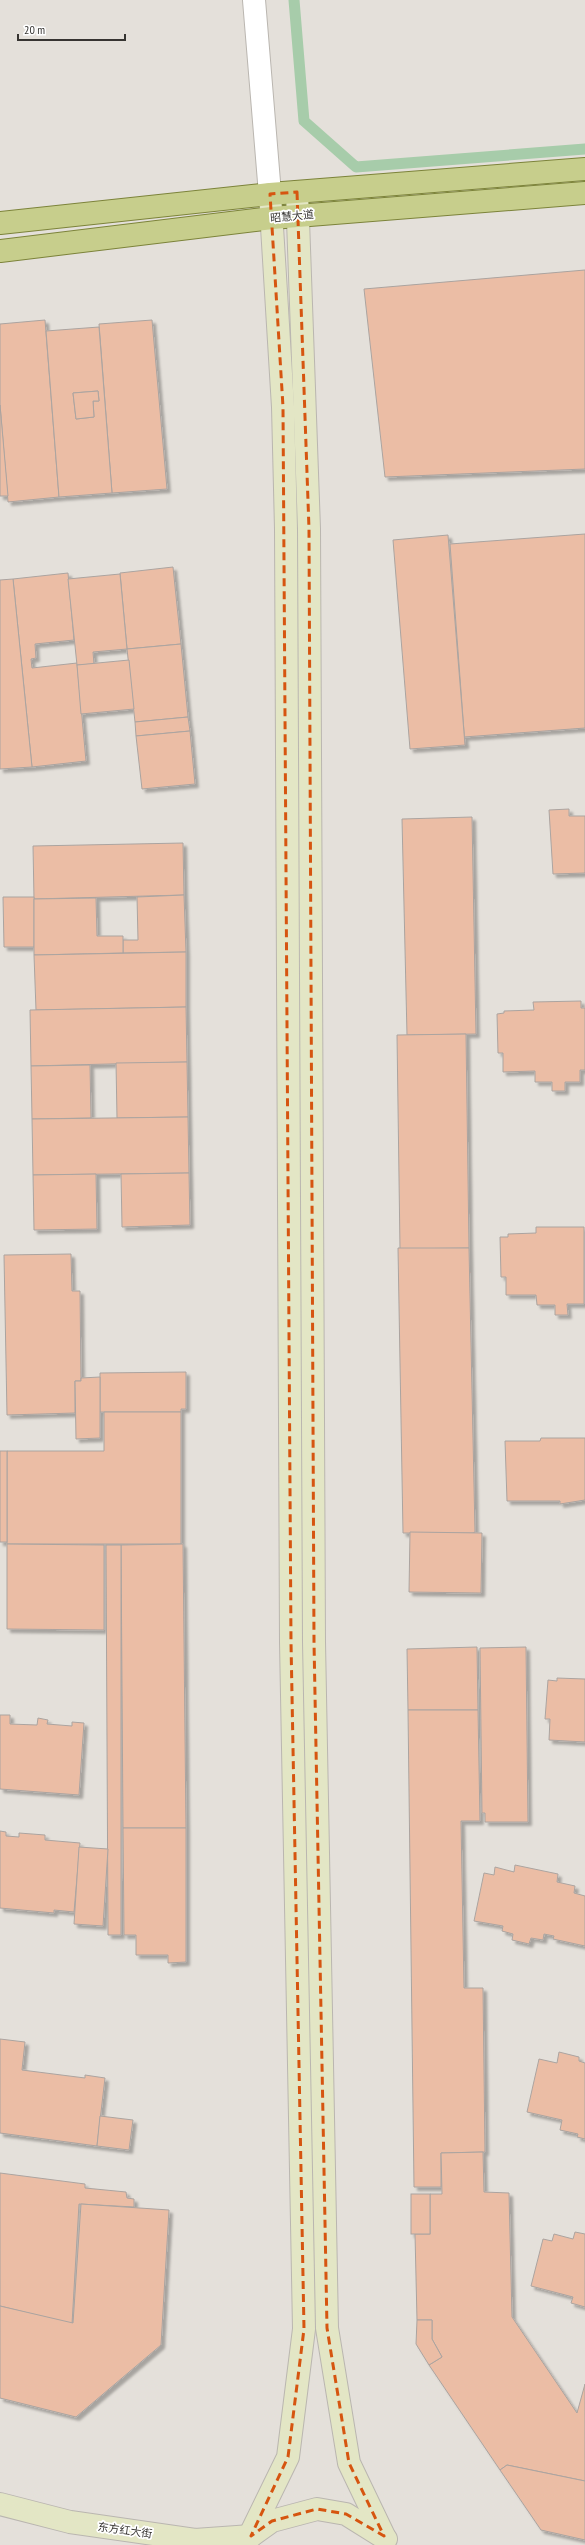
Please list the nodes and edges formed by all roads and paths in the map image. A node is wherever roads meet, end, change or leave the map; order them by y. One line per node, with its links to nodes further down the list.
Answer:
1 (254, 0): 5 (street)
2 (585, 169): 3 (main road)
3 (297, 192): 5 (main road); 6 (main road)
4 (585, 193): 6 (main road, 昭慧大道)
5 (270, 194): 7 (main road); 8 (main road)
6 (297, 216): 7 (main road, 昭慧大道); 12 (main road)
7 (272, 218): 9 (main road, 昭慧大道); 11 (main road)
8 (0, 224)
9 (0, 251)
10 (0, 2504): 11 (main road, 东方红大街)
11 (248, 2540): 12 (main road)
12 (387, 2540)

